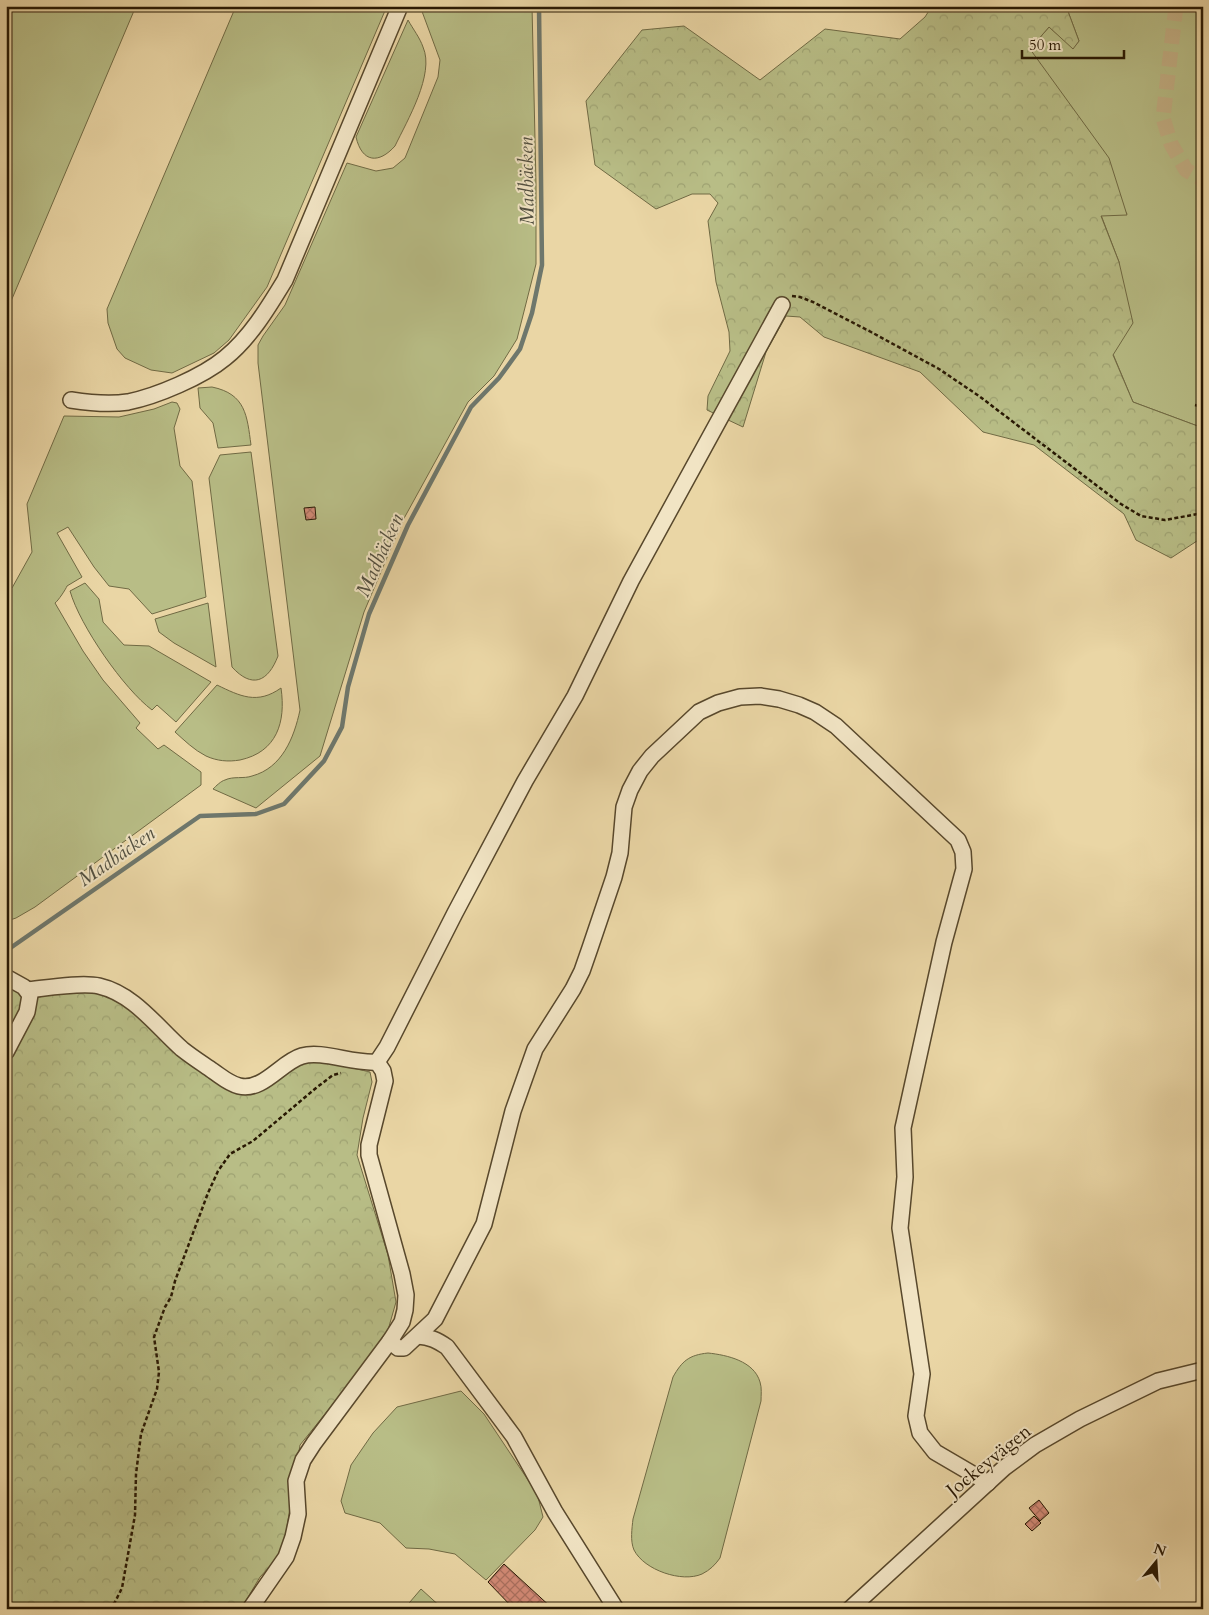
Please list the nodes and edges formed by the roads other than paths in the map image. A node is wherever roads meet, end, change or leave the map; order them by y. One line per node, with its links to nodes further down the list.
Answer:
1 (400, 6): 3 (street)
2 (782, 305): 7 (street)
3 (71, 400)
4 (6, 977): 5 (street)
5 (27, 990): 6 (street); 7 (street)
6 (6, 1052)
7 (377, 1062): 9 (street)
8 (418, 1336): 9 (street); 11 (street); 13 (street)
9 (390, 1341): 12 (street)
10 (1203, 1370): 11 (street, Jockeyvägen)
11 (988, 1483): 14 (street, Jockeyvägen)
12 (250, 1609)
13 (616, 1609)
14 (850, 1609)

